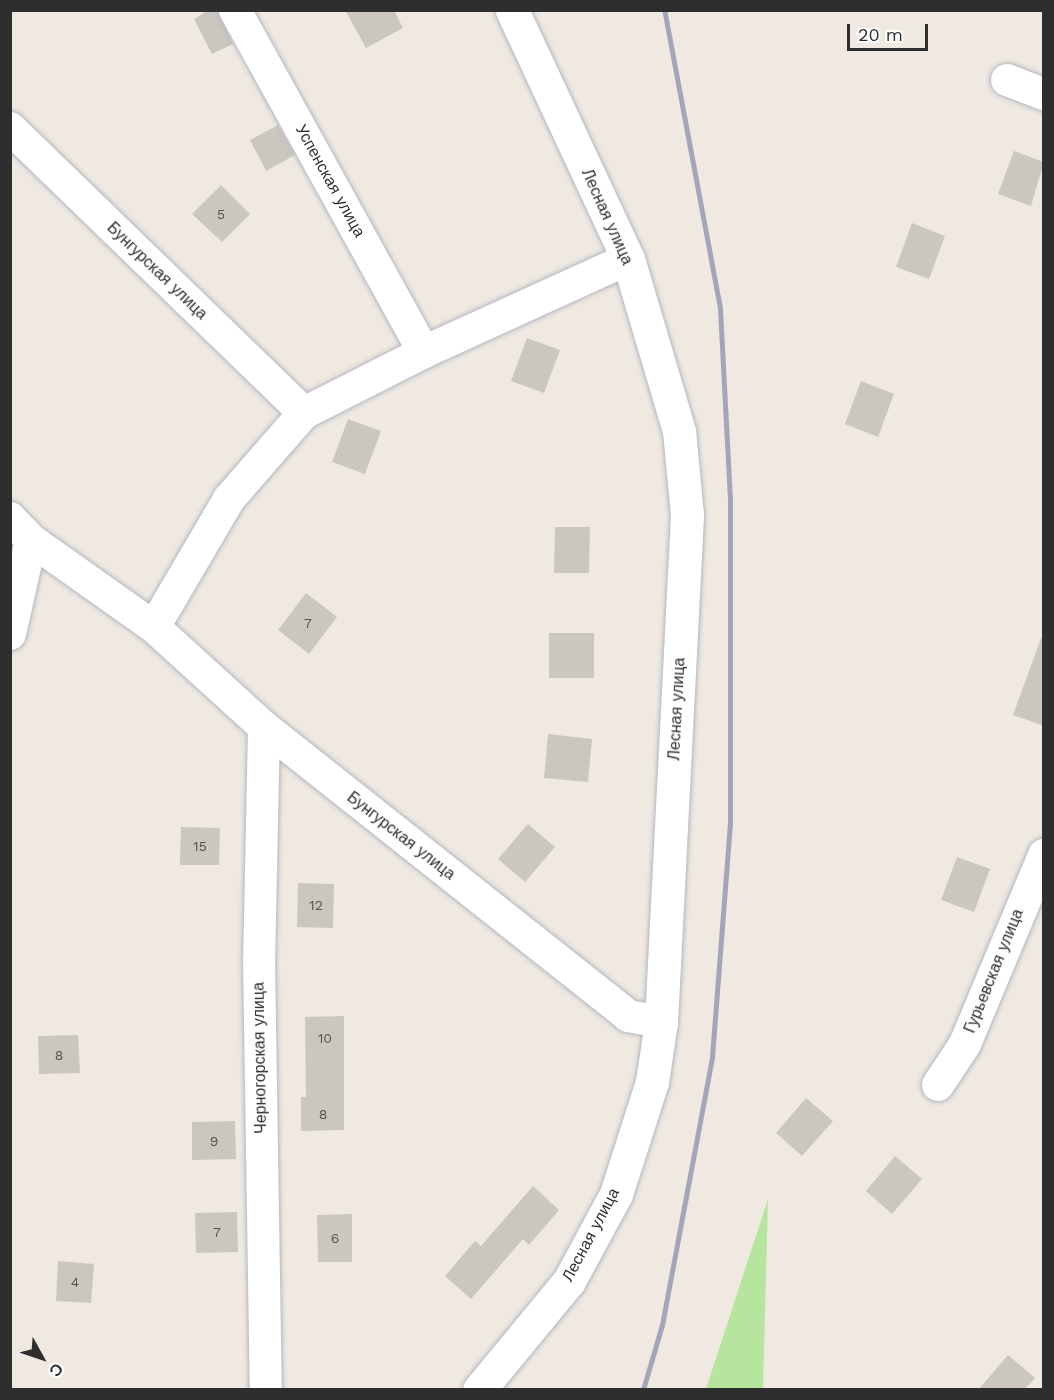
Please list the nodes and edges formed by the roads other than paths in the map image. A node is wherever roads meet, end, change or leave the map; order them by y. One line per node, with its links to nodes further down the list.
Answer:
1 (235, 10): 7 (street, Успенская улица)
2 (512, 10): 6 (main road, Лесная улица)
3 (1007, 80): 4 (street)
4 (1044, 94)
5 (10, 128): 8 (street, Бунгурская улица)
6 (628, 259): 7 (street); 14 (main road, Лесная улица)
7 (424, 352): 8 (street)
8 (304, 413): 10 (street)
9 (21, 529): 10 (street, Бунгурская улица); 11 (street)
10 (154, 627): 12 (street, Бунгурская улица)
11 (10, 634)
12 (264, 727): 14 (street, Бунгурская улица); 16 (street, Черногорская улица)
13 (1044, 855): 15 (street, Гурьевская улица)
14 (661, 1022): 17 (main road, Лесная улица)
15 (938, 1085)
16 (266, 1389)
17 (479, 1389)

